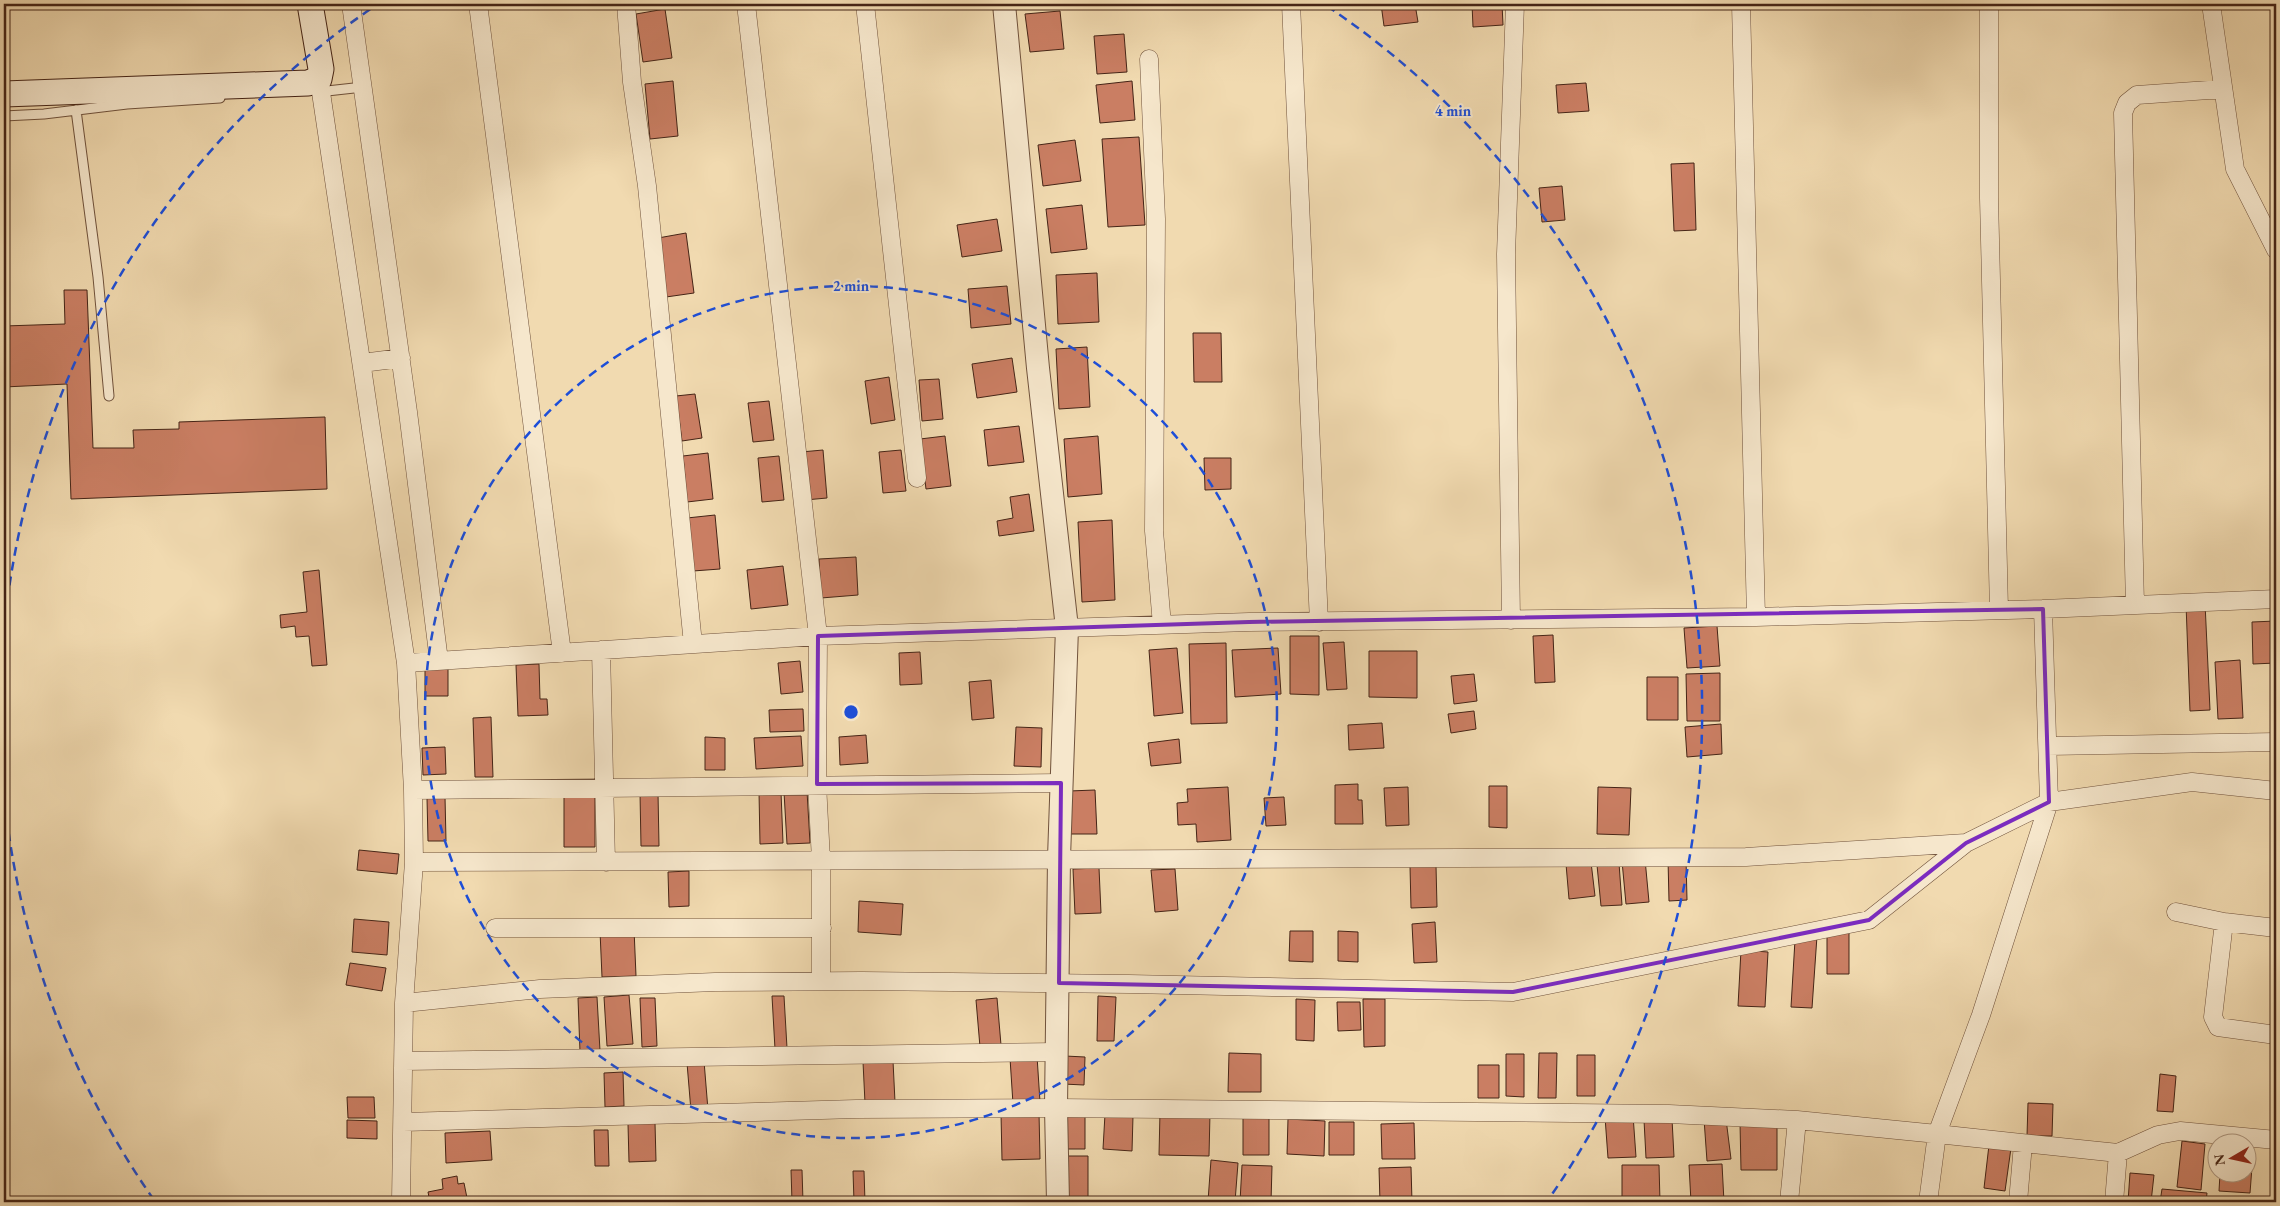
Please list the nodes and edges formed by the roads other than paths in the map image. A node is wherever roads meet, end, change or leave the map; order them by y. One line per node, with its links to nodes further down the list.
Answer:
1 (310, 4): 15 (main road)
2 (351, 4): 14 (street)
3 (478, 4): 38 (street)
4 (626, 4): 36 (street)
5 (746, 4): 35 (street)
6 (865, 4): 25 (street)
7 (1004, 4): 34 (street)
8 (1291, 4): 32 (street)
9 (1516, 4): 31 (street)
10 (1741, 4): 30 (street)
11 (1989, 4): 29 (street)
12 (2211, 4): 16 (street)
13 (1149, 59): 33 (street)
14 (363, 87): 15 (lane); 22 (street)
15 (313, 88): 17 (main road); 23 (street)
16 (2223, 89): 21 (street); 27 (street)
17 (4, 94)
18 (234, 98): 19 (lane)
19 (76, 110): 20 (lane); 24 (lane)
20 (4, 116)
21 (2276, 250)
22 (401, 358): 23 (street); 39 (street)
23 (362, 364): 40 (street)
24 (109, 396)
25 (917, 478)
26 (2276, 599): 27 (street)
27 (2135, 605): 28 (street)
28 (2044, 609): 29 (street); 42 (street)
29 (1999, 610): 30 (street)
30 (1756, 617): 31 (street)
31 (1511, 620): 32 (street)
32 (1319, 622): 33 (street)
33 (1162, 625): 34 (street)
34 (1067, 628): 35 (street); 43 (street)
35 (818, 636): 36 (street); 44 (street)
36 (693, 644): 37 (street)
37 (602, 650): 38 (street); 45 (street)
38 (562, 653): 39 (street)
39 (439, 661): 40 (street)
40 (406, 663): 46 (street)
41 (2276, 742): 42 (street)
42 (2048, 746): 48 (street)
43 (1061, 782): 44 (street); 50 (street)
44 (817, 784): 45 (street); 51 (street)
45 (606, 788): 46 (street); 53 (street)
46 (413, 790): 52 (street)
47 (2276, 791): 48 (street)
48 (2049, 802): 49 (street); 68 (street)
49 (1966, 843): 50 (street); 60 (street)
50 (1059, 858): 51 (street); 60 (street)
51 (821, 860): 53 (street); 57 (street)
52 (414, 862): 53 (street); 61 (street)
53 (606, 862)
54 (2176, 912): 55 (street)
55 (2224, 922): 58 (street); 62 (street)
56 (495, 928): 57 (street)
57 (822, 928): 59 (street)
58 (2276, 928)
59 (821, 981): 60 (street); 61 (street)
60 (1058, 984): 63 (street)
61 (404, 1003): 64 (street)
62 (2276, 1035)
63 (1057, 1052): 64 (street); 65 (street)
64 (404, 1061): 67 (street)
65 (1056, 1108): 66 (street); 67 (street); 73 (street)
66 (1797, 1120): 68 (street); 74 (street)
67 (403, 1122): 72 (street)
68 (1937, 1134): 70 (street); 75 (street)
69 (2276, 1140): 71 (street)
70 (2023, 1144): 71 (street); 76 (street)
71 (2118, 1153): 77 (street)
72 (401, 1202)
73 (1058, 1202)
74 (1789, 1202)
75 (1928, 1202)
76 (2018, 1202)
77 (2114, 1202)

